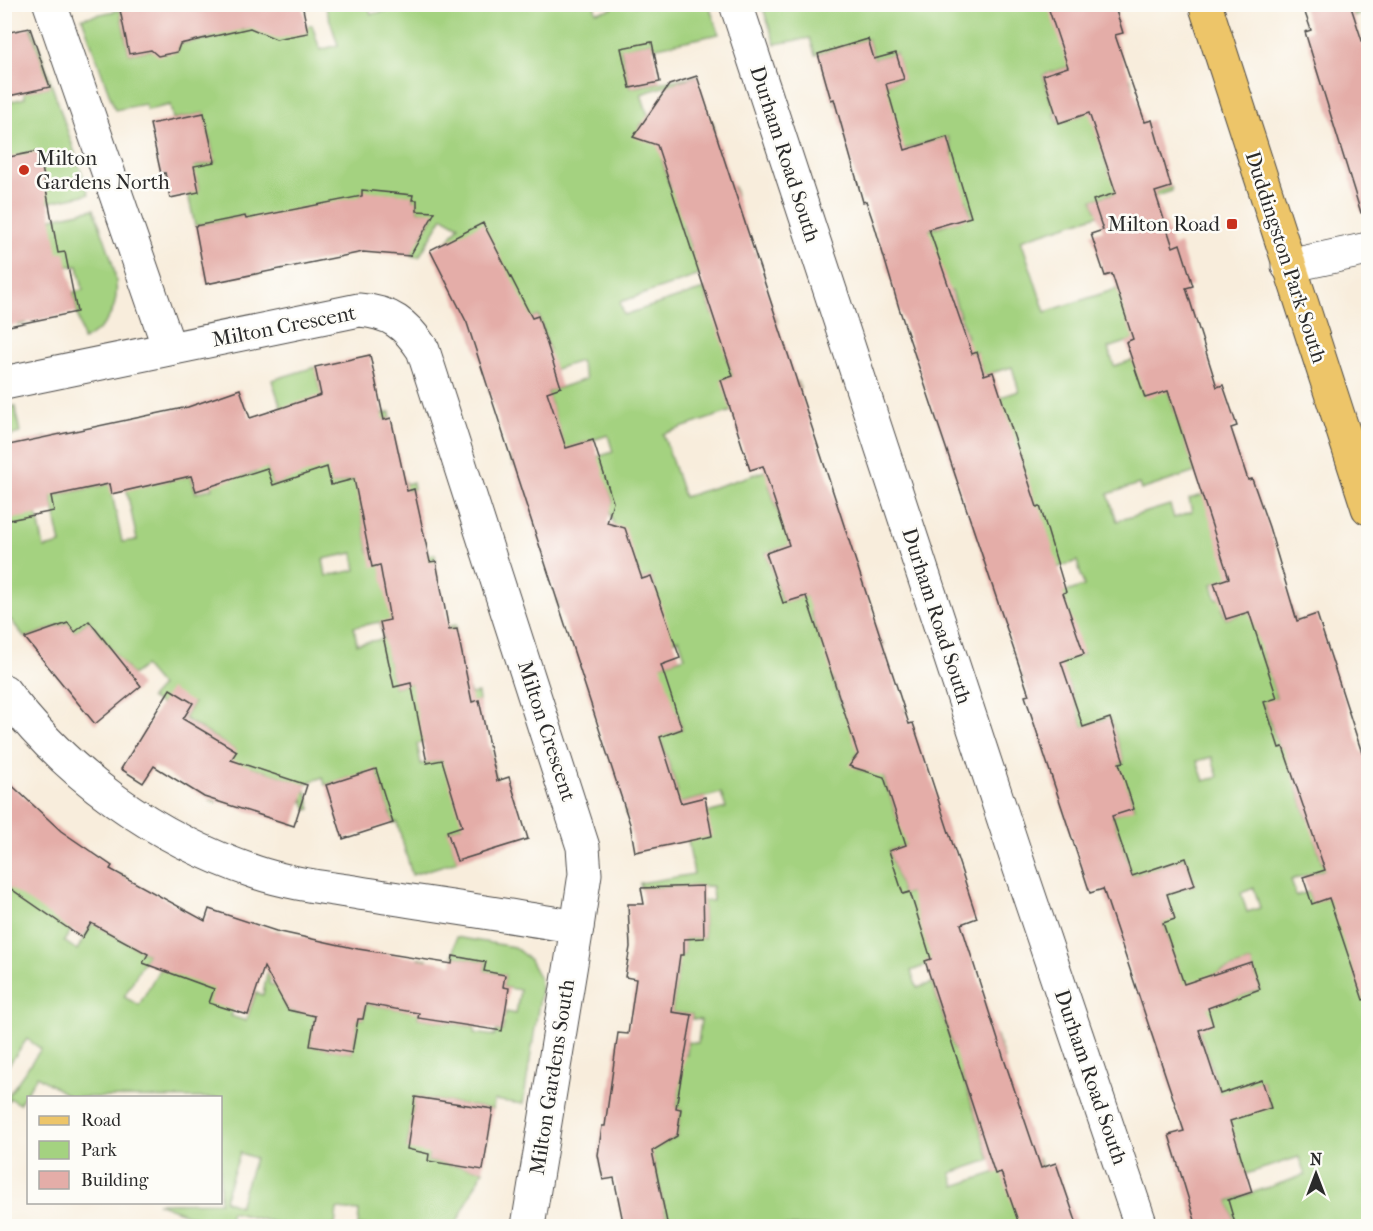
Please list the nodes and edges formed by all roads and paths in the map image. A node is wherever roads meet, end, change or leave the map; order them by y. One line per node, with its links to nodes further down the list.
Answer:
1 (50, 4): 6 (street)
2 (736, 4): 12 (street, Durham Road South)
3 (1205, 4): 5 (main road, Duddingston Park South)
4 (1368, 249): 5 (street)
5 (1288, 266): 8 (main road, Duddingston Park South)
6 (169, 348): 7 (street, Milton Crescent); 10 (street, Milton Crescent)
7 (4, 382)
8 (1368, 508)
9 (4, 691): 10 (street)
10 (578, 927): 11 (street, Milton Gardens South)
11 (528, 1227)
12 (1142, 1227)

